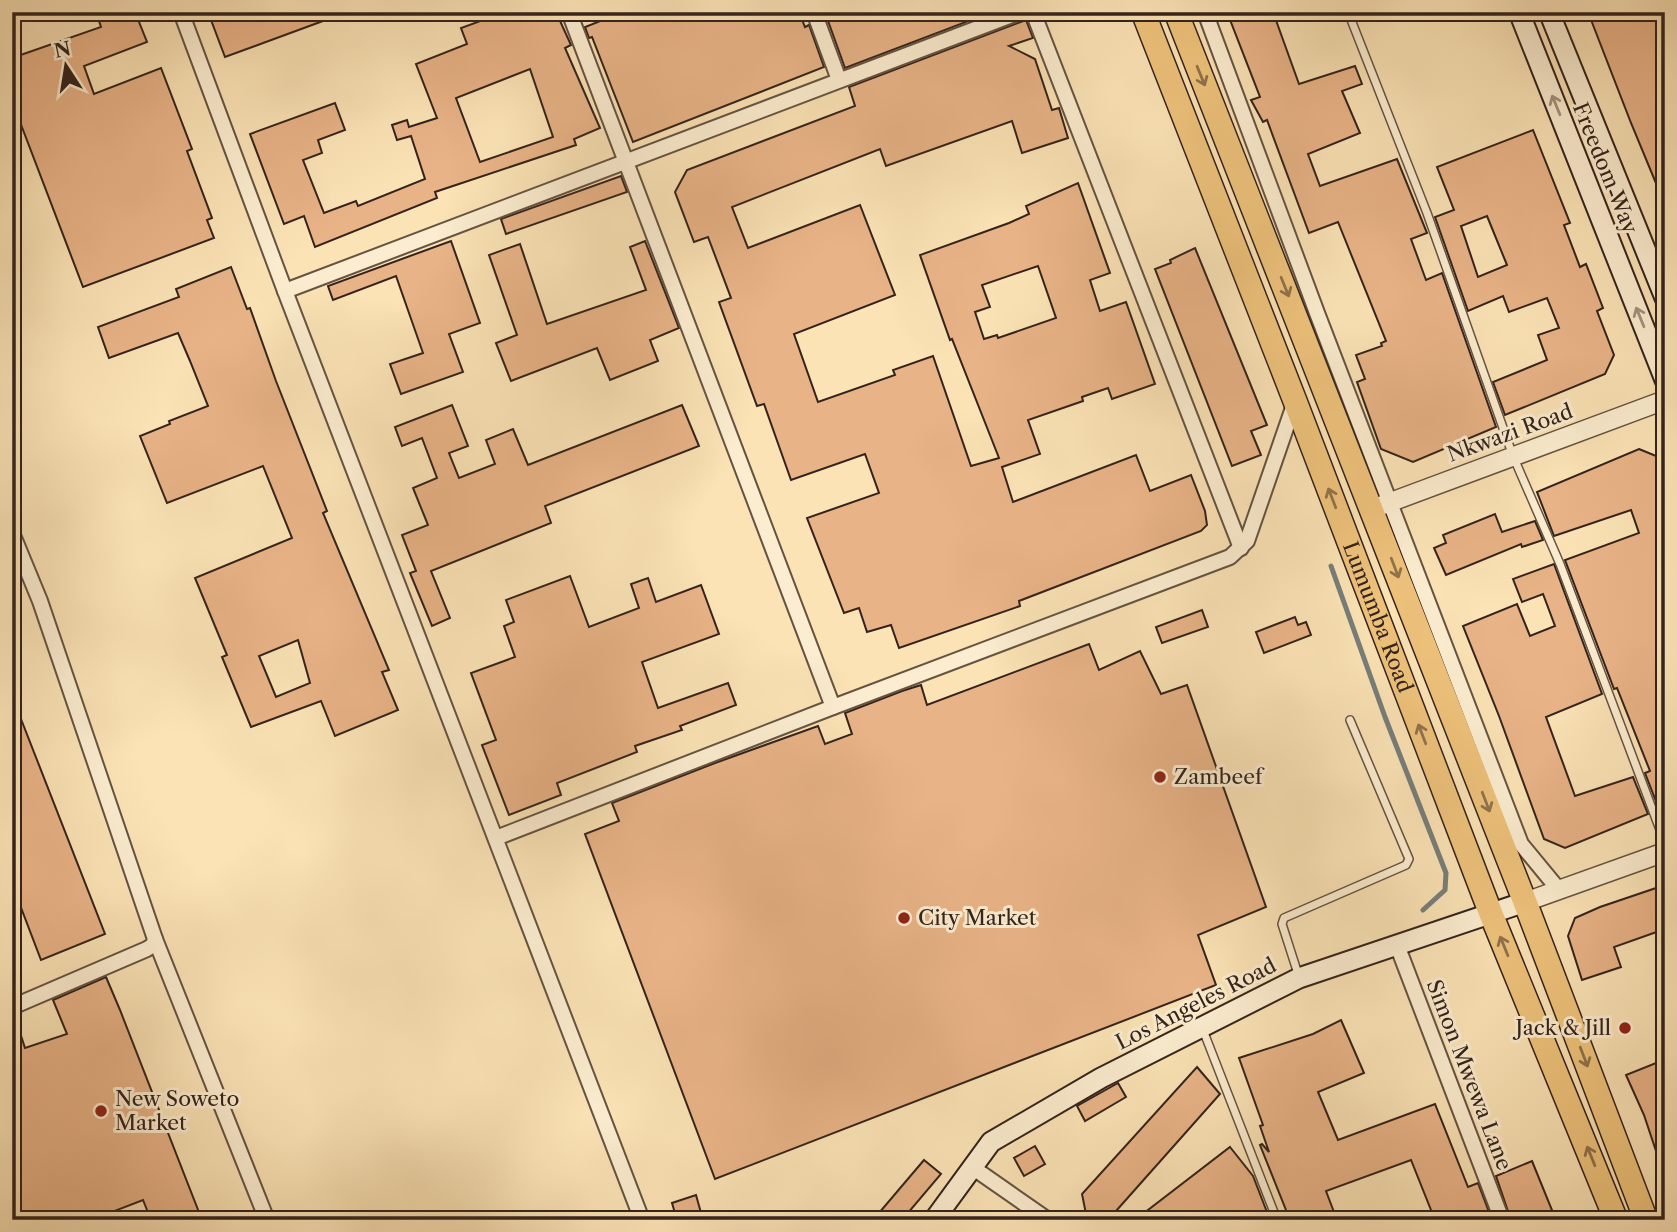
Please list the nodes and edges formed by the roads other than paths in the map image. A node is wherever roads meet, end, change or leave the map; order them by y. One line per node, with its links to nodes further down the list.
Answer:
1 (181, 12): 14 (street)
2 (569, 12): 13 (street)
3 (814, 12): 12 (street)
4 (1020, 12): 12 (street)
5 (1033, 12): 22 (street)
6 (1143, 12): 18 (main road, Lumumba Road)
7 (1176, 12): 20 (main road, Lumumba Road, one-way to 20)
8 (1205, 12): 20 (street)
9 (1348, 12): 19 (lane)
10 (1519, 12): 16 (main road, Freedom Way, one-way to 10)
11 (1549, 12): 15 (main road, Freedom Way)
12 (839, 80): 13 (street)
13 (626, 160): 14 (street); 23 (street)
14 (285, 291): 25 (street)
15 (1665, 298)
16 (1665, 380)
17 (1665, 400): 19 (street, Nkwazi Road)
18 (1295, 401): 22 (street); 30 (main road, Lumumba Road, one-way to 18)
19 (1513, 456): 20 (street, Nkwazi Road); 26 (lane)
20 (1382, 506): 28 (street); 29 (main road, Lumumba Road, one-way to 29)
21 (12, 533): 31 (street)
22 (1241, 548): 23 (street)
23 (833, 707): 25 (street)
24 (1349, 720): 33 (lane)
25 (496, 838): 38 (street)
26 (1665, 843)
27 (1665, 852): 28 (street)
28 (1559, 890): 29 (street)
29 (1525, 902): 30 (main road, Los Angeles Road); 44 (main road, Lumumba Road, one-way to 44)
30 (1491, 914): 32 (main road, Los Angeles Road); 43 (main road, Lumumba Road, one-way to 30)
31 (155, 939): 34 (street); 37 (street)
32 (1397, 945): 33 (main road, Los Angeles Road); 42 (street, Simon Mwewa Lane)
33 (1299, 978): 35 (main road, Los Angeles Road)
34 (12, 1007)
35 (1202, 1026): 36 (main road, Los Angeles Road); 41 (lane)
36 (972, 1167): 39 (main road, Los Angeles Road); 40 (street)
37 (267, 1220)
38 (642, 1220)
39 (934, 1220)
40 (1048, 1220)
41 (1277, 1220)
42 (1502, 1220)
43 (1616, 1220)
44 (1646, 1220)

